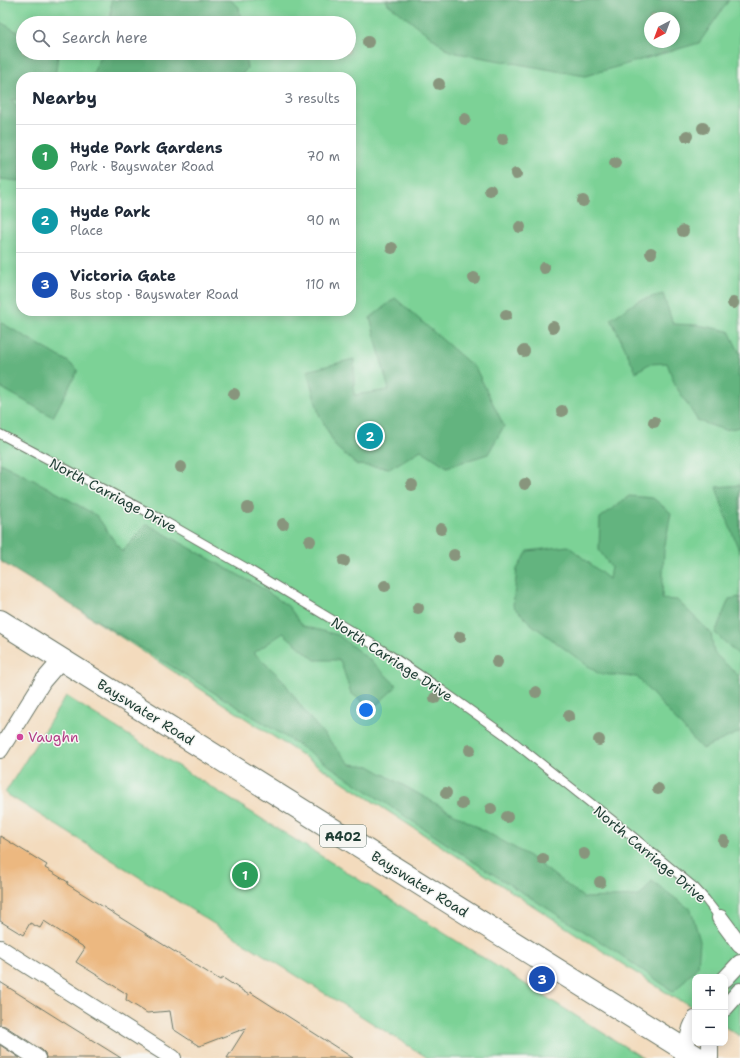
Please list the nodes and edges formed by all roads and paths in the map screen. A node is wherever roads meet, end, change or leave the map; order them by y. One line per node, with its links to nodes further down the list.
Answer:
1 (0, 434): 5 (lane, North Carriage Drive)
2 (0, 621): 3 (main road, Bayswater Road / A402)
3 (62, 659): 4 (street); 15 (main road, Bayswater Road / A402)
4 (0, 750)
5 (720, 918): 6 (street, North Carriage Drive)
6 (740, 944)
7 (0, 948): 17 (street)
8 (740, 963): 9 (street)
9 (728, 976)
10 (740, 991): 11 (street)
11 (728, 1005)
12 (692, 1026): 15 (street)
13 (0, 1034): 16 (street)
14 (710, 1046): 18 (street)
15 (689, 1055)
16 (37, 1058)
17 (173, 1058)
18 (710, 1058)

